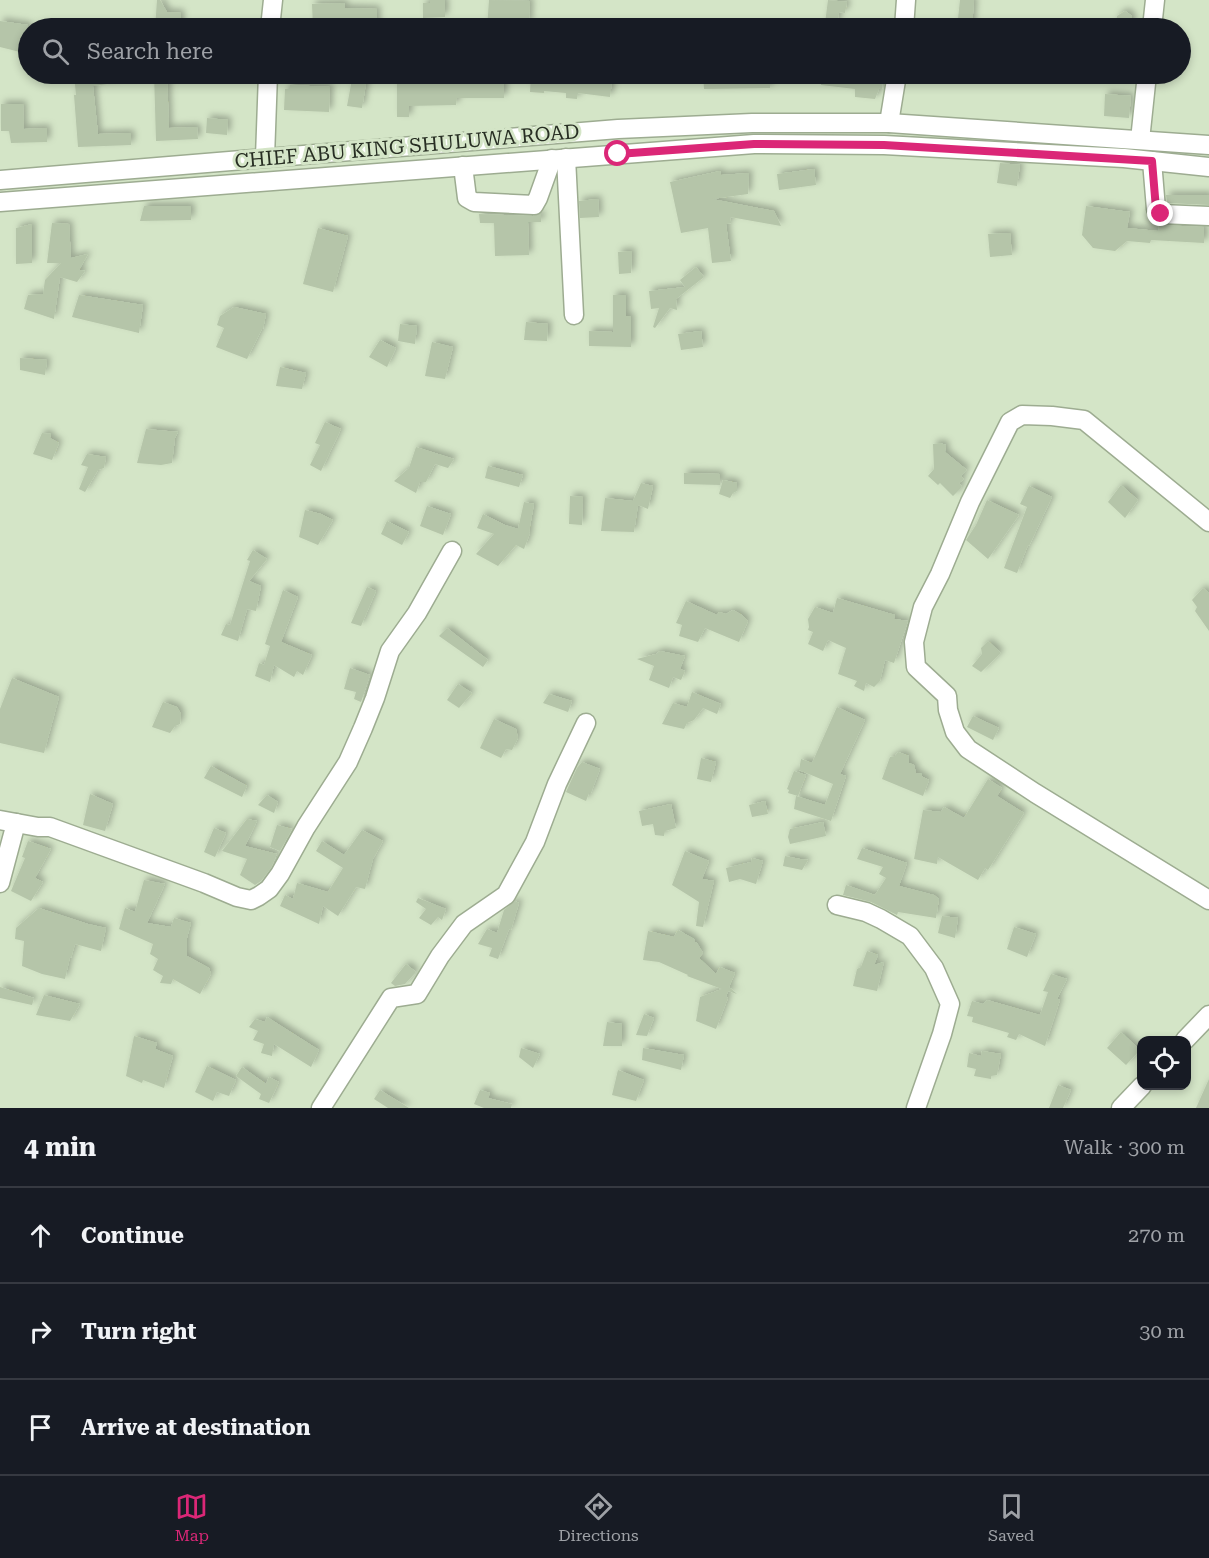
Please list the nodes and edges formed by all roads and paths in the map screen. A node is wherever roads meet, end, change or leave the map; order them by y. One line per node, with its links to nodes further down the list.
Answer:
1 (273, 0): 4 (street)
2 (906, 0): 5 (street)
3 (1155, 0): 6 (street)
4 (271, 18)
5 (905, 18)
6 (1153, 18)
7 (268, 84): 15 (street)
8 (895, 84): 10 (street)
9 (1146, 84): 12 (street)
10 (889, 123): 11 (street, CHIEF ABU KING SHULUWA ROAD); 12 (street, CHIEF ABU KING SHULUWA ROAD)
11 (618, 129): 14 (street); 15 (street, CHIEF ABU KING SHULUWA ROAD)
12 (1140, 140): 13 (street, CHIEF ABU KING SHULUWA ROAD)
13 (1209, 145)
14 (618, 154): 16 (street); 17 (street)
15 (266, 157): 20 (street, CHIEF ABU KING SHULUWA ROAD)
16 (559, 158): 18 (street); 18 (street); 23 (street)
17 (1152, 161): 19 (street); 22 (street)
18 (463, 166): 21 (street)
19 (1209, 167)
20 (0, 180)
21 (0, 202)
22 (1209, 216)
23 (574, 315)
24 (1209, 522): 29 (street)
25 (452, 551): 27 (street)
26 (586, 723): 34 (street)
27 (8, 821): 28 (street)
28 (0, 883)
29 (1209, 900)
30 (837, 906): 35 (street)
31 (1209, 1016): 32 (street)
32 (1190, 1036)
33 (1138, 1090): 36 (street)
34 (321, 1108)
35 (916, 1108)
36 (1120, 1108)

